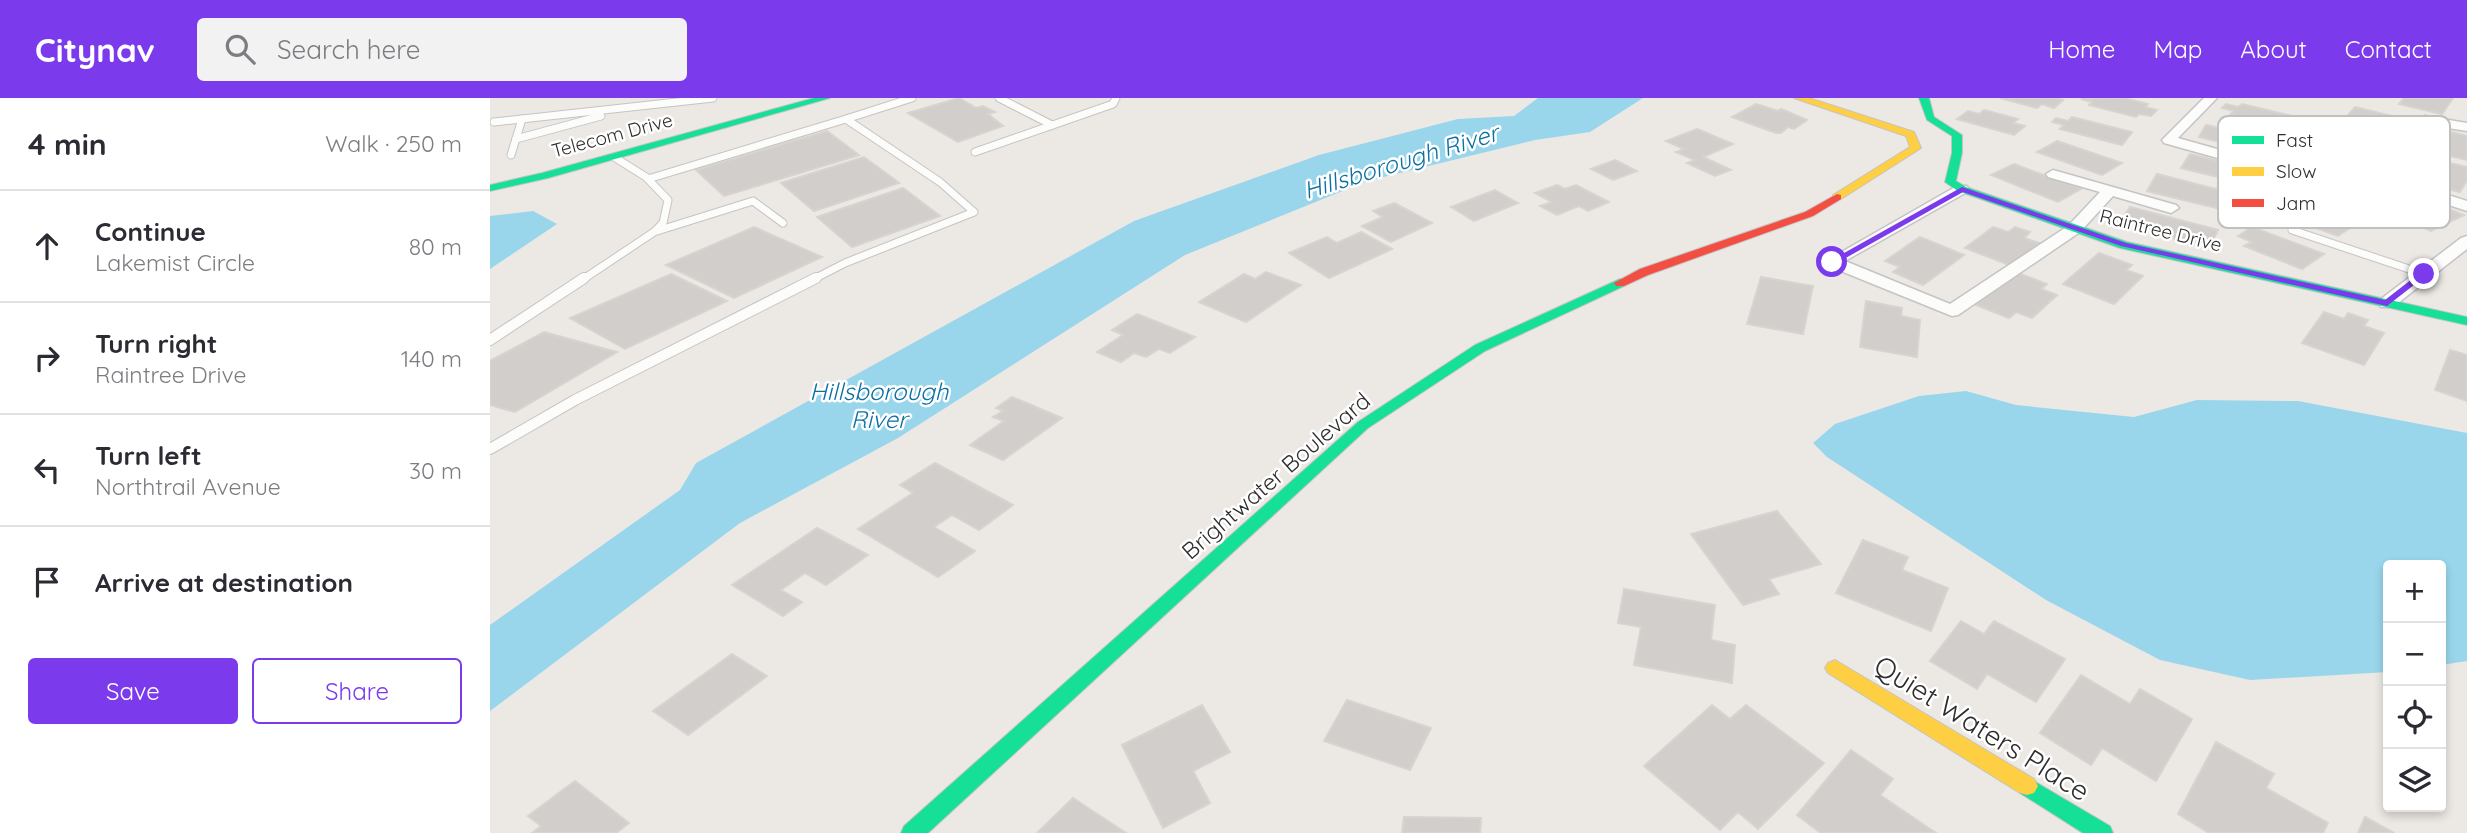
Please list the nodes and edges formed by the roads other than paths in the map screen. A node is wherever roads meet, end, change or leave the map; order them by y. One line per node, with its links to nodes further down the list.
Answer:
1 (713, 98): 9 (lane)
2 (825, 98): 19 (street, Telecom Drive)
3 (912, 98): 12 (lane)
4 (999, 98): 14 (lane)
5 (1116, 98): 14 (lane)
6 (1799, 98): 39 (street, Brightwater Boulevard)
7 (1924, 98): 23 (street)
8 (2211, 98): 17 (street)
9 (686, 99): 10 (lane)
10 (635, 107): 11 (lane); 15 (lane)
11 (522, 119): 13 (lane); 15 (lane)
12 (846, 119): 21 (lane); 37 (lane)
13 (491, 122)
14 (1052, 125): 16 (lane)
15 (516, 139): 18 (lane)
16 (975, 152)
17 (2218, 154)
18 (511, 155)
19 (614, 157): 21 (lane); 22 (street, Telecom Drive)
20 (2053, 174): 24 (street)
21 (648, 179): 31 (lane)
22 (490, 188)
23 (1962, 189): 29 (street, Raintree Drive); 29 (street)
24 (2110, 190): 27 (street); 29 (street)
25 (2450, 200): 26 (street)
26 (2467, 206)
27 (2171, 208)
28 (783, 223): 31 (lane)
29 (2074, 229): 34 (street, Raintree Drive)
30 (2292, 230): 33 (lane)
31 (654, 232): 36 (lane)
32 (2467, 241): 33 (street)
33 (2424, 274): 34 (street)
34 (2387, 303): 35 (street, Raintree Drive)
35 (2467, 321)
36 (490, 340)
37 (490, 449)
38 (1835, 668): 40 (street, Quiet Waters Place)
39 (912, 833)
40 (2102, 833)

